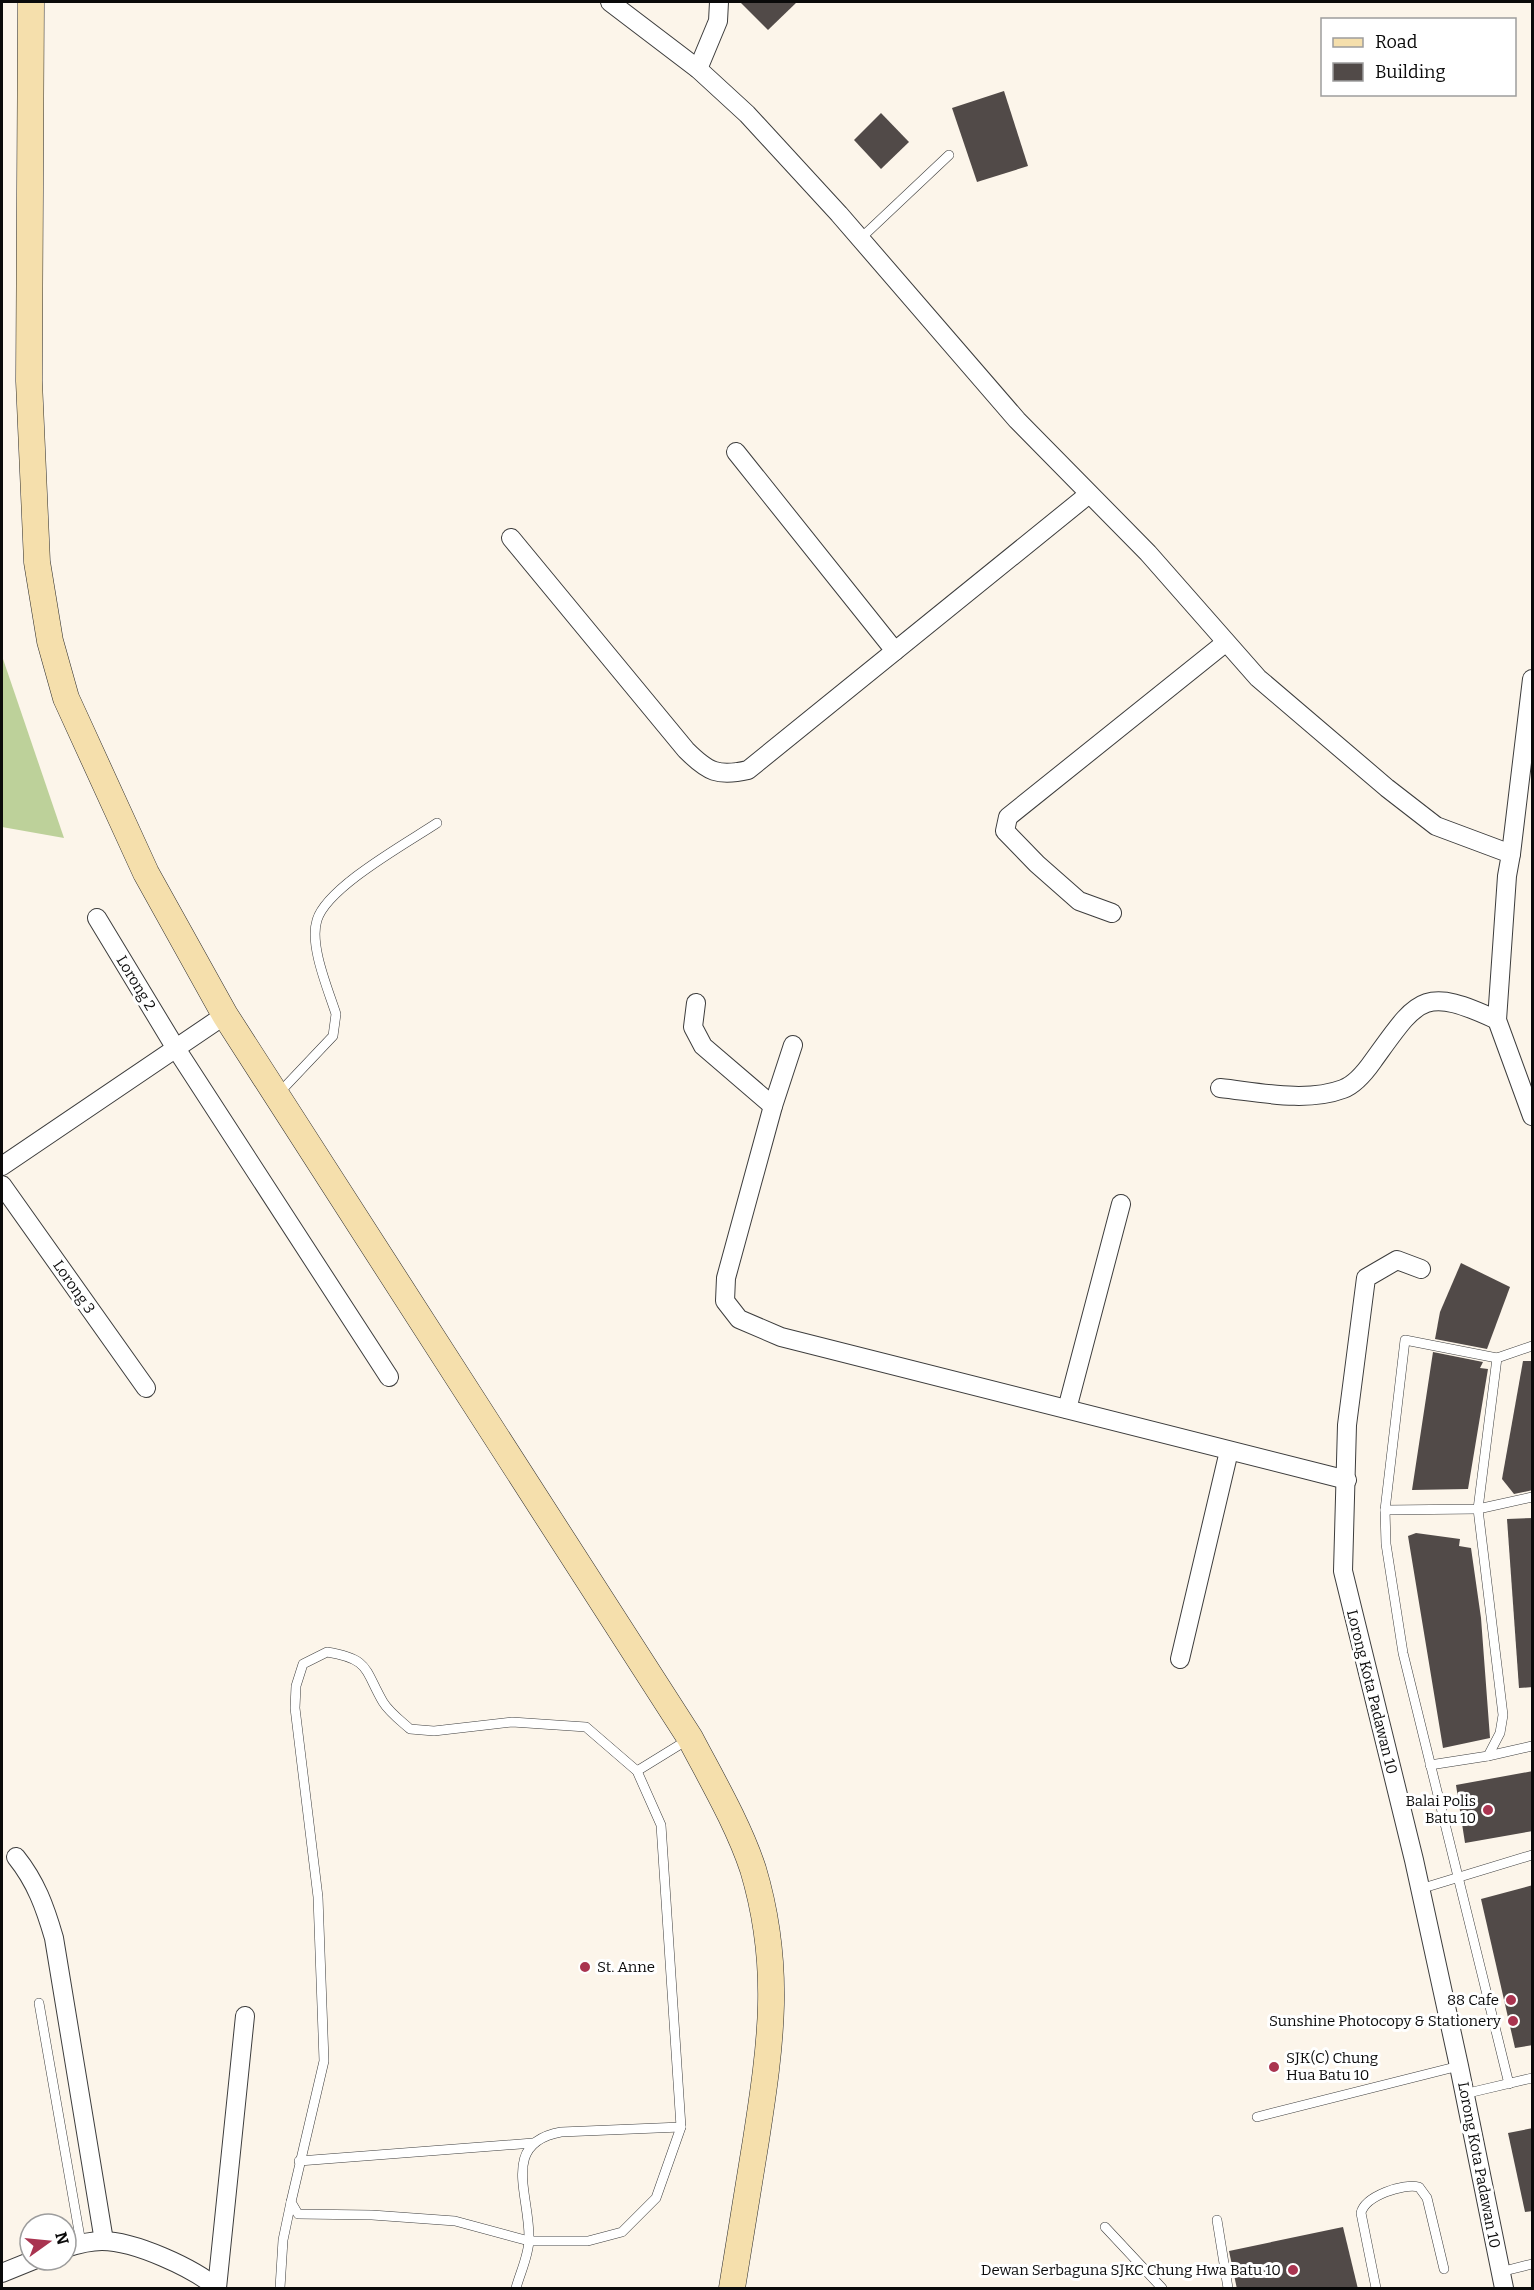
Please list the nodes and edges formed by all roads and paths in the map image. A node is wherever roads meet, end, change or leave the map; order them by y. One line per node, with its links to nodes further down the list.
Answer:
1 (31, 2): 19 (street)
2 (610, 2): 4 (street)
3 (719, 2): 4 (street)
4 (698, 69): 6 (street)
5 (949, 154): 6 (lane)
6 (860, 239): 8 (street)
7 (736, 452): 11 (street)
8 (1089, 494): 10 (street); 11 (street)
9 (512, 538): 11 (street)
10 (1225, 643): 15 (street); 16 (street)
11 (896, 651)
12 (1533, 679): 13 (street)
13 (1531, 700): 15 (street)
14 (437, 823): 24 (lane)
15 (1511, 854): 20 (street)
16 (1112, 913)
17 (97, 918): 22 (street, Lorong 2)
18 (696, 1004): 25 (street)
19 (225, 1015): 22 (street); 24 (street)
20 (1497, 1020): 23 (street); 26 (street)
21 (793, 1045): 25 (street)
22 (175, 1047): 27 (street); 33 (street, Lorong 2)
23 (1220, 1088)
24 (278, 1095): 42 (street)
25 (773, 1106): 35 (street)
26 (1533, 1116)
27 (2, 1166)
28 (2, 1185): 34 (street, Lorong 3)
29 (1121, 1204): 35 (street)
30 (1421, 1269): 37 (street, Lorong Kota Padawan 10)
31 (1533, 1346): 32 (lane)
32 (1497, 1358): 39 (lane); 40 (lane)
33 (389, 1377)
34 (146, 1388)
35 (1067, 1408): 36 (street)
36 (1229, 1451): 37 (street); 41 (street)
37 (1347, 1479): 50 (street, Lorong Kota Padawan 10)
38 (1533, 1497): 39 (lane)
39 (1478, 1509): 40 (lane); 44 (lane)
40 (1385, 1510): 45 (lane)
41 (1180, 1659)
42 (690, 1738): 46 (lane); 76 (street)
43 (1533, 1746): 44 (lane)
44 (1488, 1756): 45 (lane)
45 (1430, 1766): 49 (lane)
46 (637, 1771): 58 (lane); 60 (lane)
47 (1533, 1855): 49 (lane)
48 (16, 1857): 65 (street)
49 (1459, 1878): 50 (lane); 55 (lane)
50 (1420, 1889): 53 (street, Lorong Kota Padawan 10)
51 (39, 2003): 62 (lane)
52 (245, 2016): 73 (street)
53 (1459, 2066): 56 (street, Lorong Kota Padawan 10); 57 (lane)
54 (1533, 2079): 55 (lane)
55 (1509, 2084): 56 (lane)
56 (1464, 2094): 72 (street, Lorong Kota Padawan 10)
57 (1257, 2117)
58 (681, 2127): 59 (lane); 66 (lane)
59 (532, 2143): 60 (lane); 66 (lane)
60 (299, 2161): 61 (lane)
61 (291, 2202): 66 (lane); 74 (lane)
62 (69, 2212)
63 (1217, 2220): 78 (lane)
64 (1105, 2227): 77 (lane)
65 (104, 2241): 67 (street); 73 (street)
66 (529, 2241): 75 (lane)
67 (78, 2245)
68 (1533, 2264): 72 (lane)
69 (18, 2266): 71 (street)
70 (1444, 2269): 79 (lane)
71 (2, 2273)
72 (1502, 2280)
73 (217, 2288)
74 (280, 2289)
75 (516, 2289)
76 (732, 2289)
77 (1162, 2289)
78 (1228, 2289)
79 (1376, 2289)

